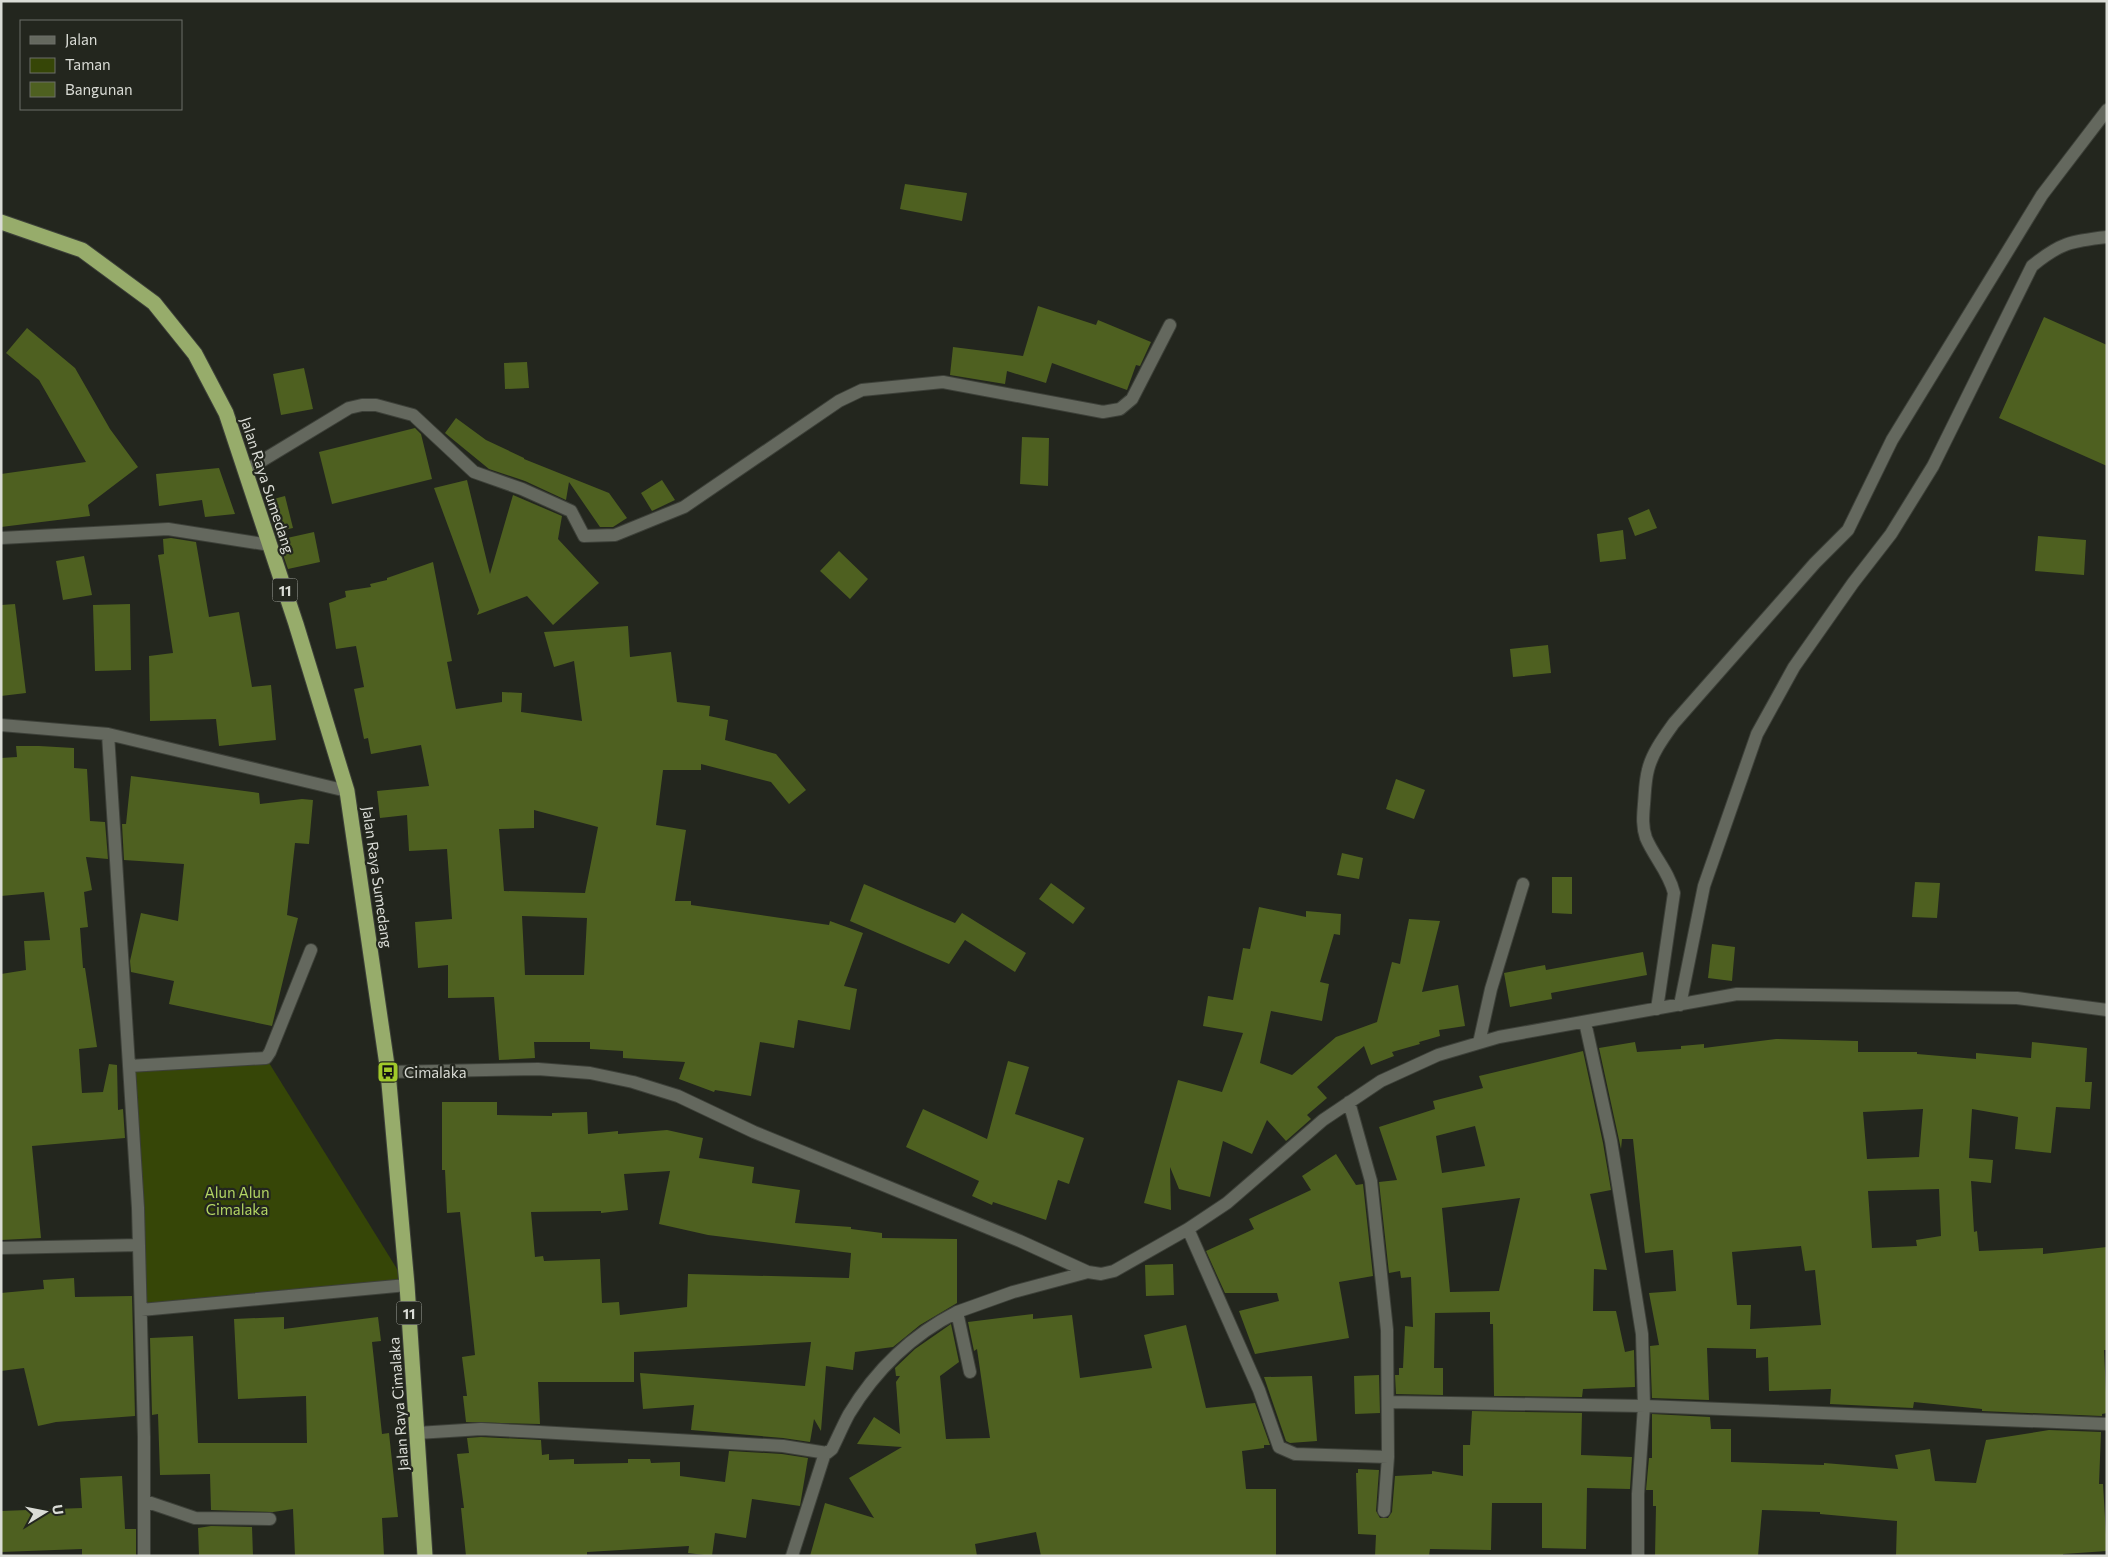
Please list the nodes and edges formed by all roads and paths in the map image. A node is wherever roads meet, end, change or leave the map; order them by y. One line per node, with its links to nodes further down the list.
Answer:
1 (2107, 110): 14 (street)
2 (1, 222): 5 (highway, Jalan Raya Sumedang / 11)
3 (2107, 237): 13 (street)
4 (1170, 325): 5 (street)
5 (245, 471): 7 (highway, Jalan Raya Sumedang / 11)
6 (1, 538): 7 (street)
7 (270, 545): 10 (highway, Jalan Raya Sumedang / 11)
8 (1, 725): 9 (street)
9 (108, 734): 10 (street); 18 (street)
10 (347, 791): 19 (highway, Jalan Raya Sumedang / 11)
11 (1523, 884): 17 (street)
12 (311, 950): 18 (street)
13 (1680, 1005): 14 (street); 15 (street)
14 (1657, 1009): 16 (street)
15 (2107, 1010)
16 (1585, 1022): 17 (street); 30 (street)
17 (1479, 1043): 20 (street)
18 (129, 1066): 22 (street)
19 (388, 1072): 24 (street); 25 (highway, Jalan Raya Cimalaka / 11)
20 (1349, 1102): 21 (street); 29 (street)
21 (1188, 1229): 24 (street); 34 (street)
22 (139, 1245): 23 (street); 26 (street)
23 (1, 1248)
24 (1083, 1269): 27 (street)
25 (408, 1285): 26 (street); 32 (highway, Jalan Raya Cimalaka / 11)
26 (141, 1310): 35 (street)
27 (958, 1312): 28 (street); 33 (street)
28 (970, 1372)
29 (1389, 1402): 30 (street); 34 (street)
30 (1644, 1406): 31 (street); 41 (street)
31 (2107, 1424)
32 (417, 1433): 33 (street); 39 (highway, Jalan Raya Cimalaka / 11)
33 (818, 1451): 40 (street)
34 (1388, 1457): 36 (street)
35 (145, 1501): 37 (street); 38 (street)
36 (1384, 1511)
37 (270, 1519)
38 (144, 1556)
39 (425, 1556)
40 (792, 1556)
41 (1638, 1556)

